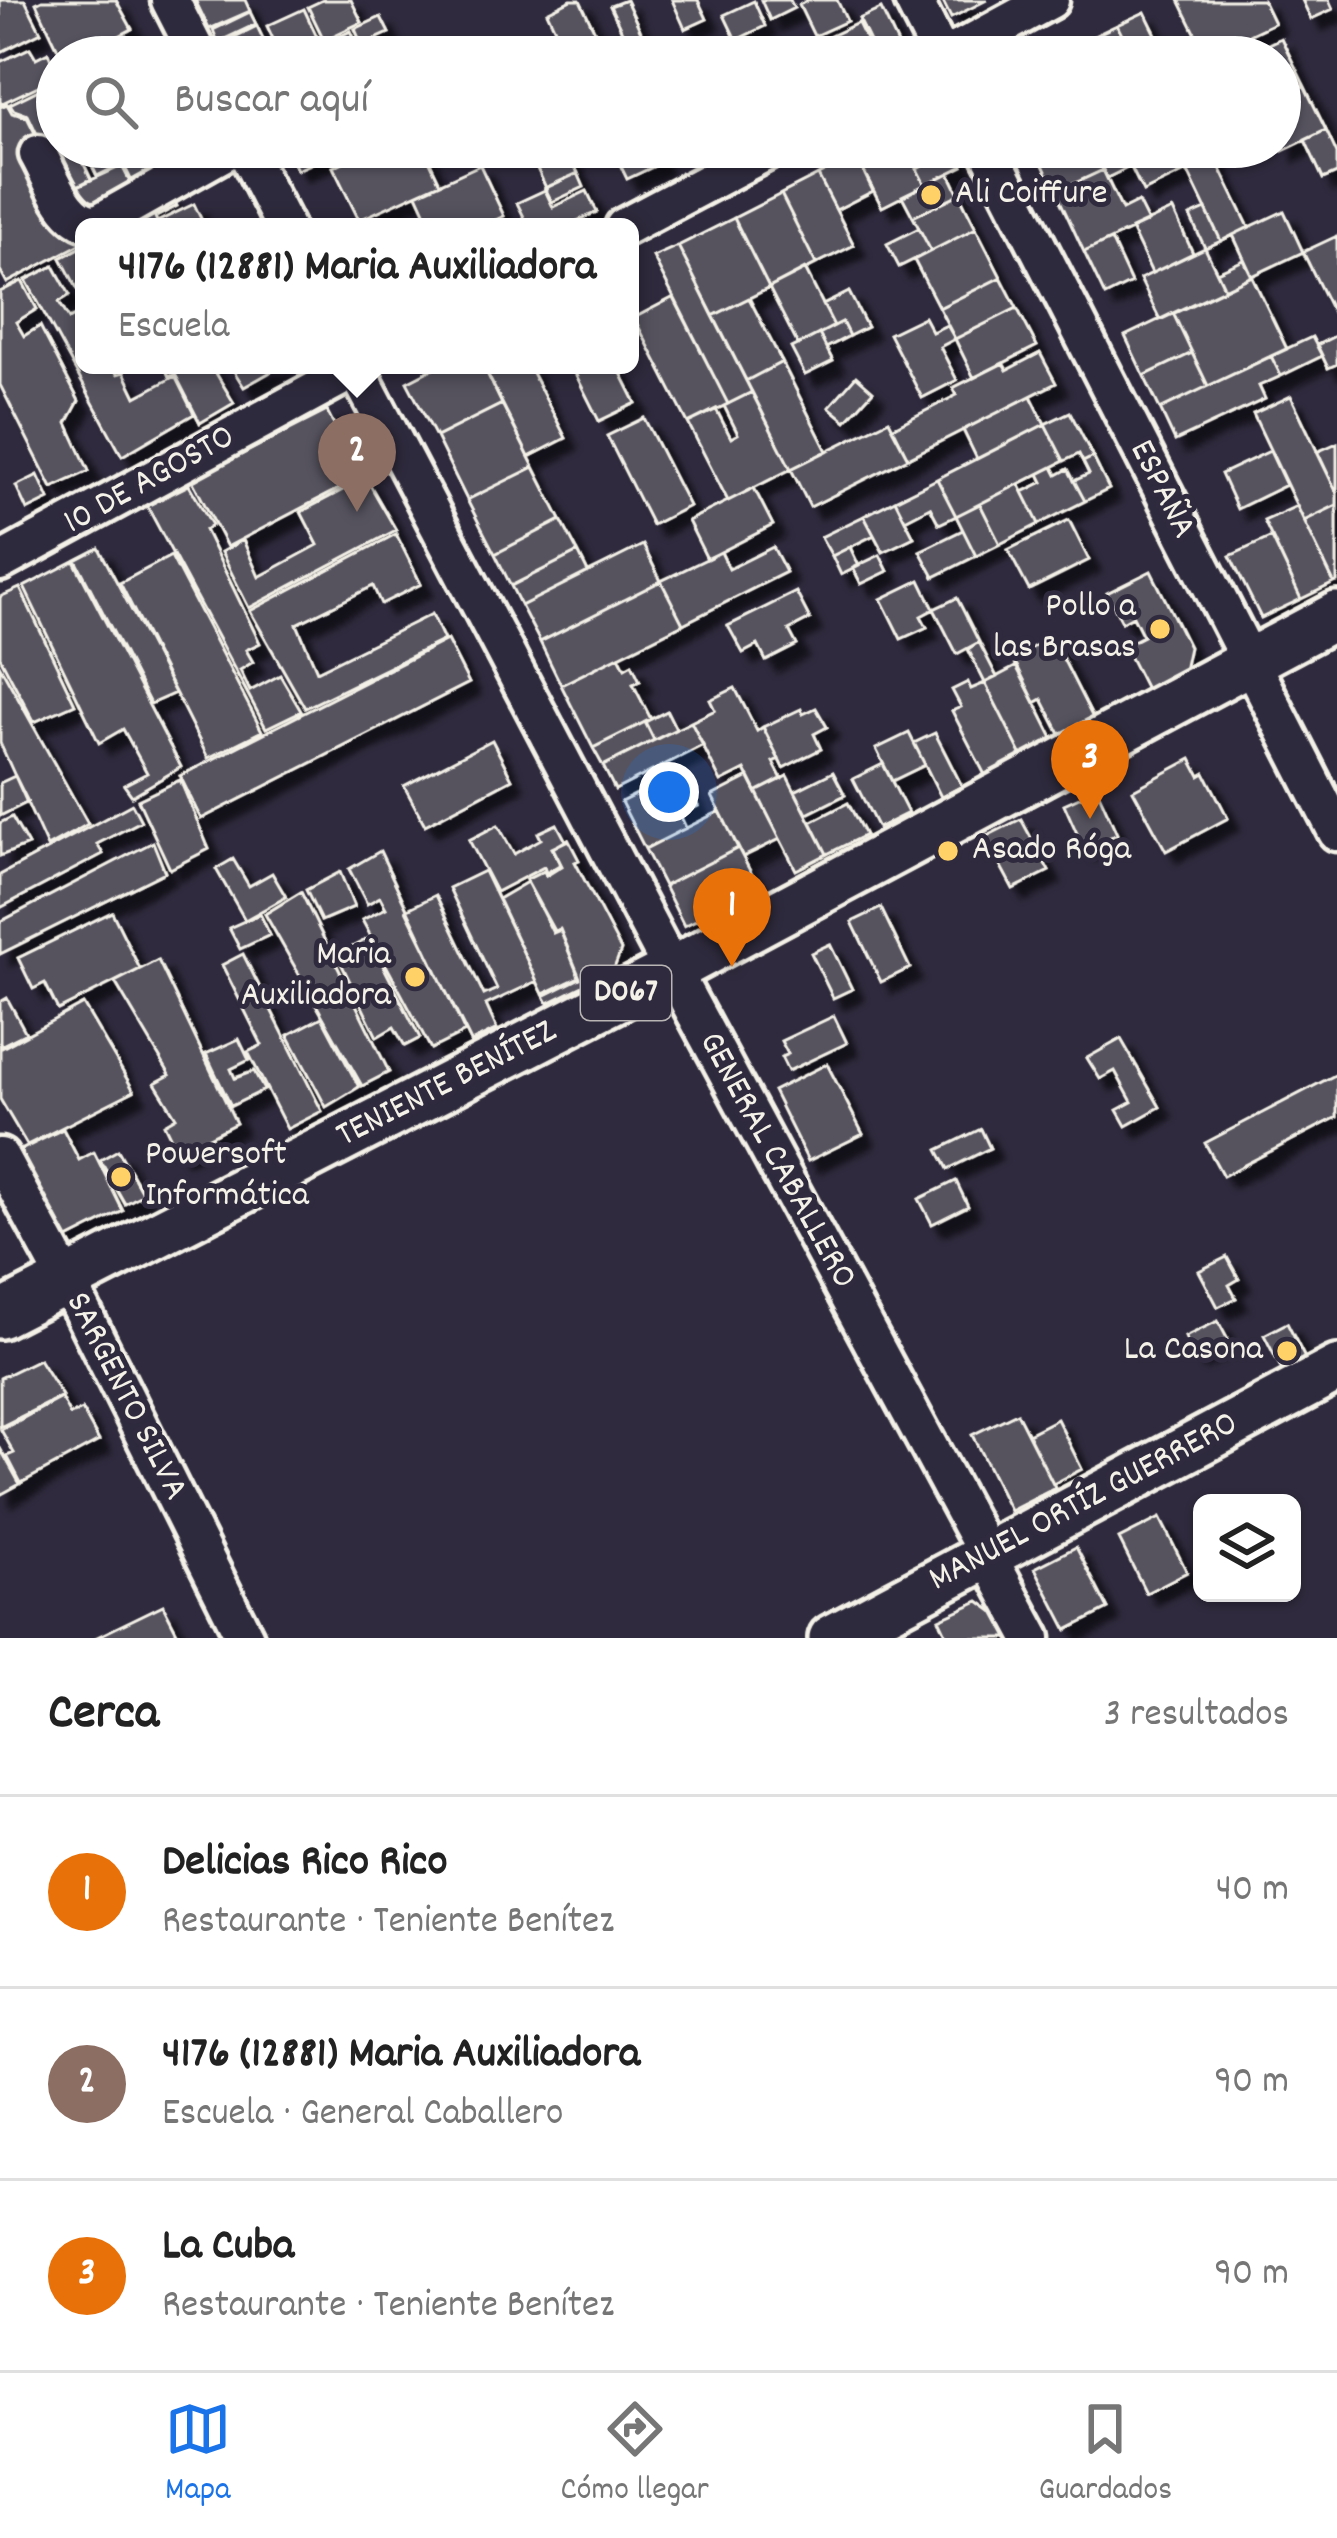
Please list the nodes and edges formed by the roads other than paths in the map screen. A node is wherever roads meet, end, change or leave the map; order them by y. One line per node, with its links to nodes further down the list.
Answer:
1 (170, 0): 4 (street)
2 (914, 0): 5 (street)
3 (1050, 0): 6 (street)
4 (188, 36)
5 (932, 36)
6 (982, 36)
7 (46, 168): 12 (street)
8 (196, 168): 13 (street)
9 (255, 168): 14 (street)
10 (735, 168): 15 (street)
11 (998, 168): 20 (street, ESPAÑA)
12 (75, 218)
13 (107, 218)
14 (280, 218)
15 (639, 219)
16 (343, 374): 18 (street, 10 DE AGOSTO)
17 (362, 374): 22 (street, GENERAL CABALLERO)
18 (0, 562)
19 (1337, 615): 20 (main road, TENIENTE BENÍTEZ / D067)
20 (1248, 663): 21 (street, ESPAÑA); 22 (main road, TENIENTE BENÍTEZ / D067)
21 (1337, 832)
22 (671, 970): 24 (main road, TENIENTE BENÍTEZ / D067); 27 (street, GENERAL CABALLERO)
23 (0, 1157): 24 (street, SARGENTO SILVA)
24 (67, 1281): 25 (main road, TENIENTE BENÍTEZ / D067); 28 (street, SARGENTO SILVA)
25 (0, 1316)
26 (1337, 1369): 27 (main road, MANUEL ORTÍZ GUERRERO)
27 (988, 1553): 29 (main road, MANUEL ORTÍZ GUERRERO); 30 (street, GENERAL CABALLERO)
28 (245, 1638)
29 (832, 1638)
30 (1032, 1638)

